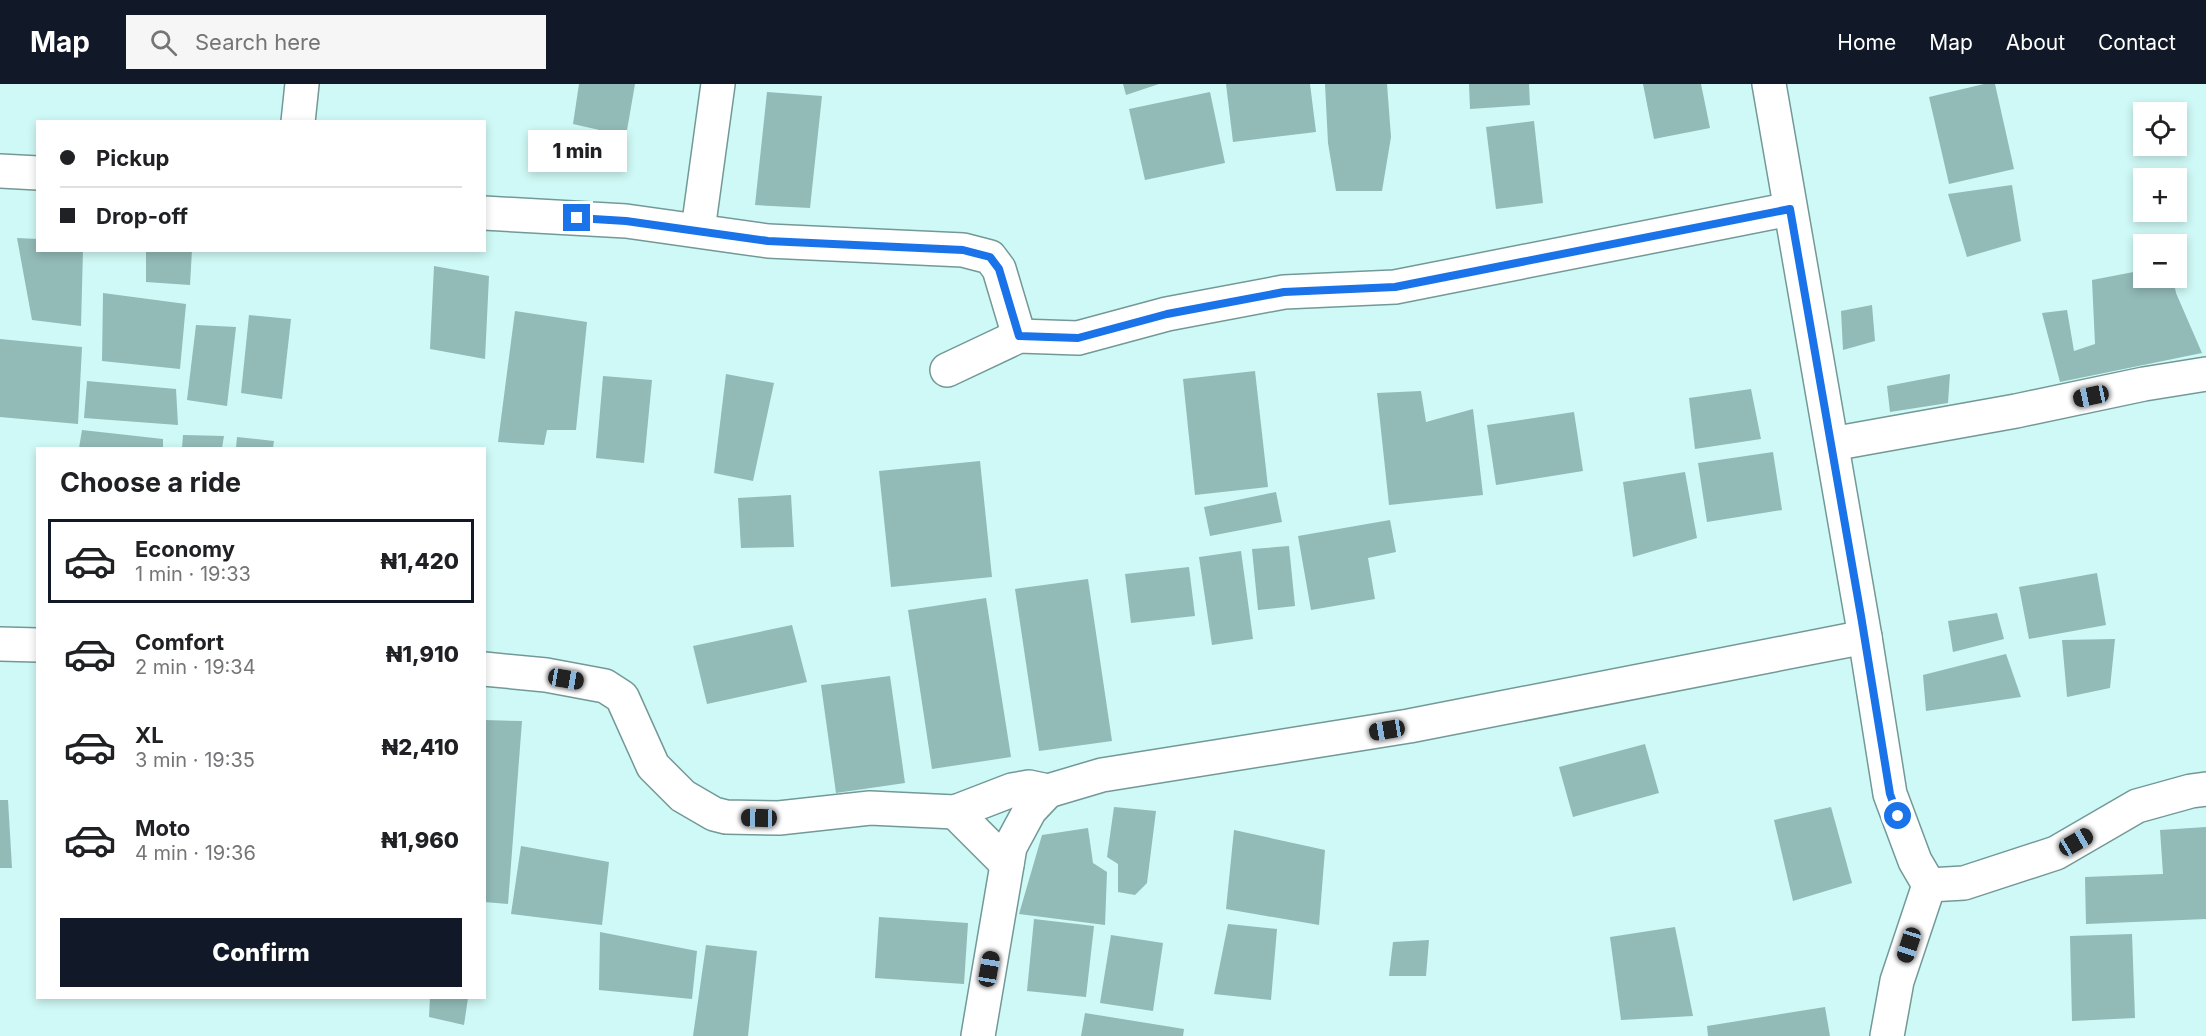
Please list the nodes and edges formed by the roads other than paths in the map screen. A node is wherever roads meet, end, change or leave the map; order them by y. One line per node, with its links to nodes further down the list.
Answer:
1 (302, 84): 4 (street)
2 (718, 84): 9 (street)
3 (1768, 84): 7 (street)
4 (298, 120)
5 (0, 171): 6 (street)
6 (36, 172)
7 (1790, 209): 10 (street); 13 (street)
8 (486, 213): 9 (street)
9 (698, 230): 10 (street)
10 (1019, 336): 11 (street)
11 (947, 370)
12 (2206, 374): 13 (street)
13 (1832, 444): 14 (street)
14 (1865, 637): 19 (street); 22 (street)
15 (0, 644): 16 (street)
16 (36, 645)
17 (486, 669): 20 (street)
18 (2206, 789): 22 (street)
19 (1048, 791): 20 (street); 21 (street)
20 (955, 812): 21 (street)
21 (1007, 864): 23 (street)
22 (1929, 885): 24 (street)
23 (978, 1036)
24 (1887, 1036)

